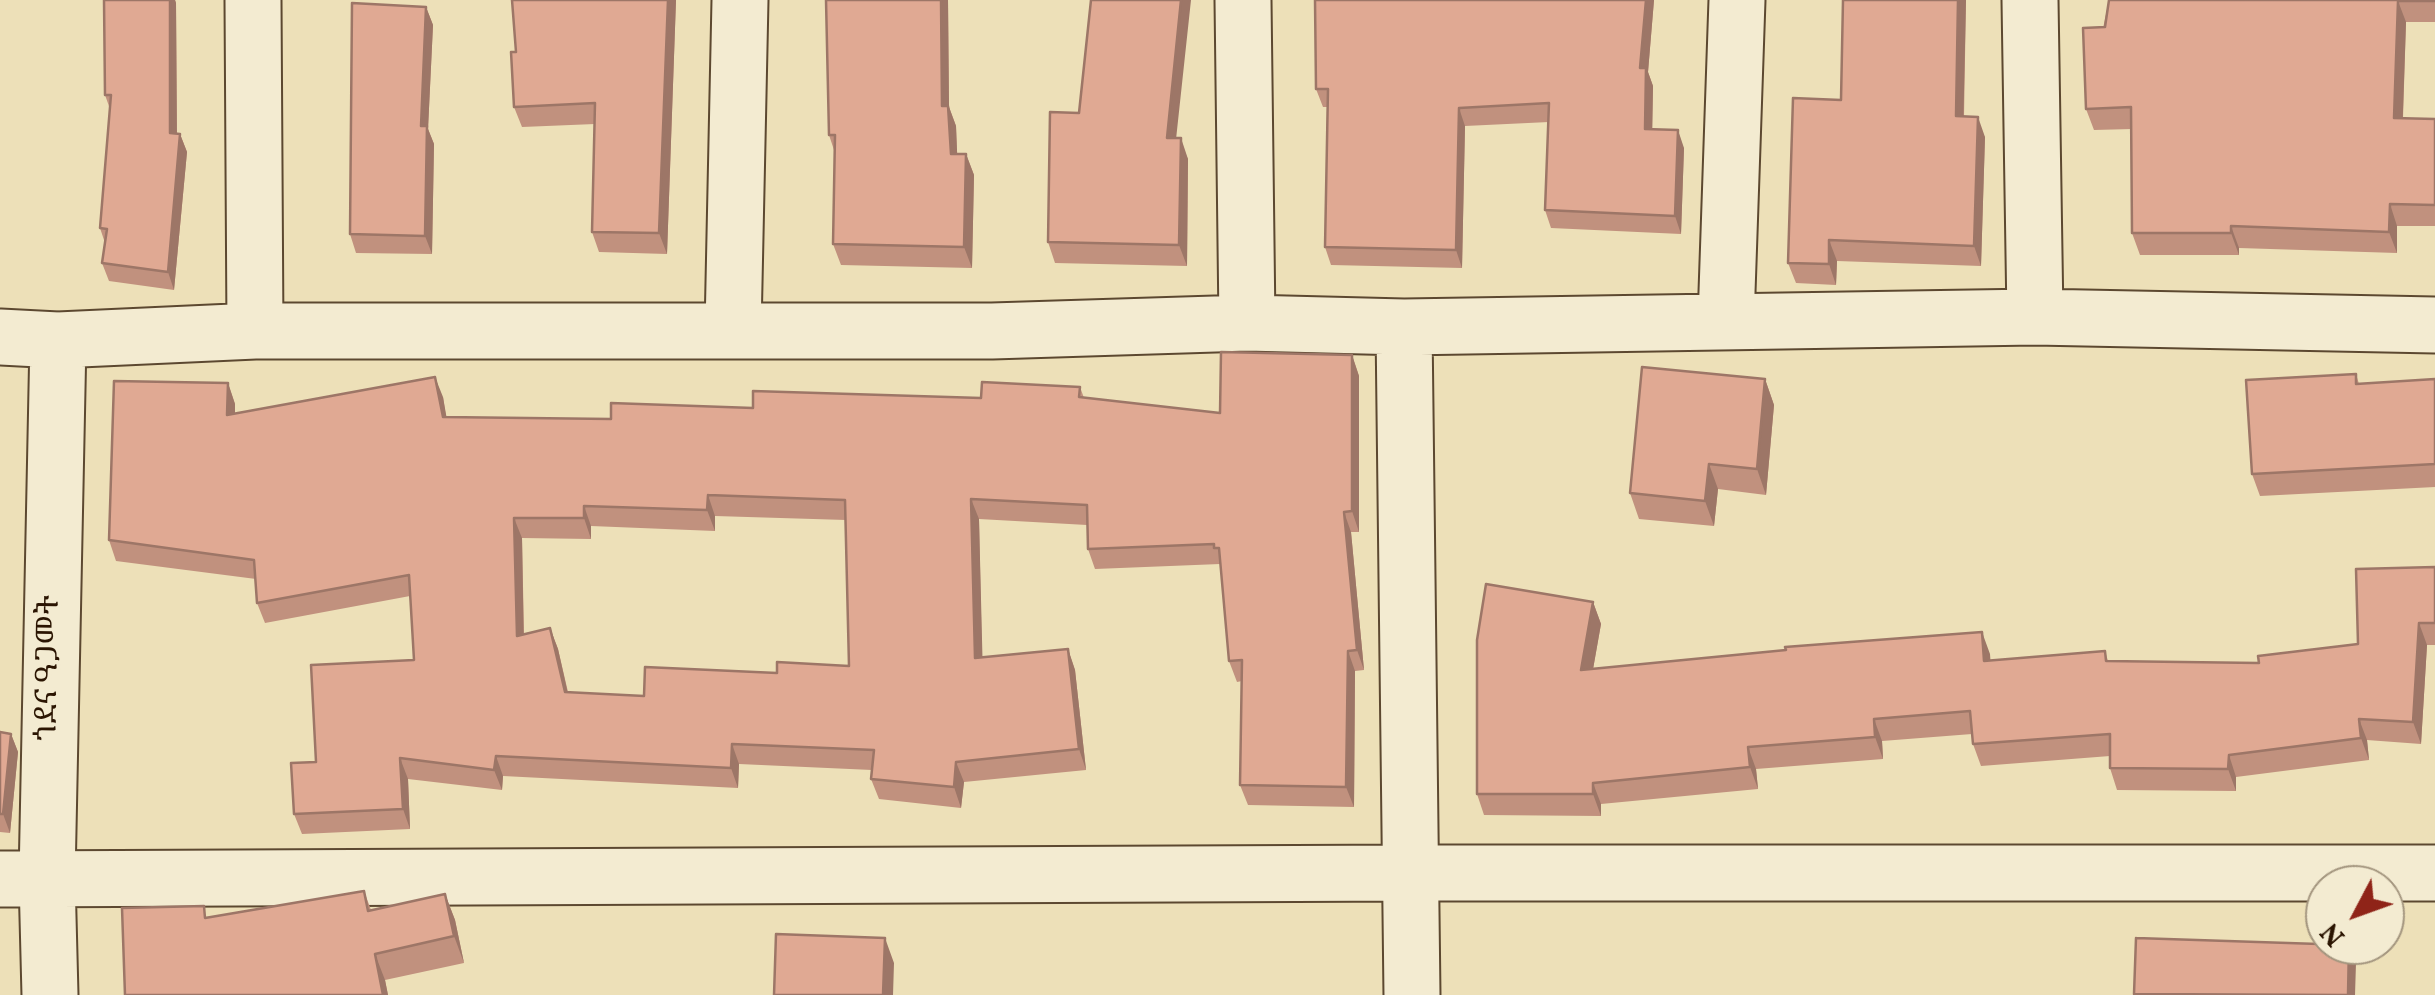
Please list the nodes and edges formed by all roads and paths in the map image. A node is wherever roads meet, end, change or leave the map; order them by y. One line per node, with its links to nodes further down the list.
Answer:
1 (254, 0): 12 (street)
2 (740, 0): 11 (street)
3 (1244, 0): 8 (street)
4 (1737, 0): 7 (street)
5 (2030, 0): 6 (street)
6 (2035, 318): 7 (street); 9 (street)
7 (1726, 321): 10 (street)
8 (1247, 324): 10 (street); 11 (street)
9 (2435, 324)
10 (1404, 326): 15 (street)
11 (732, 330): 12 (street)
12 (255, 331): 14 (street)
13 (0, 337): 14 (street)
14 (58, 340): 17 (street, ጎደና ዓጋመት)
15 (1412, 873): 16 (street); 17 (street); 19 (street)
16 (2435, 873)
17 (23, 878): 18 (street, ጎደና ዓጋመት)
18 (50, 995)
19 (1412, 995)

